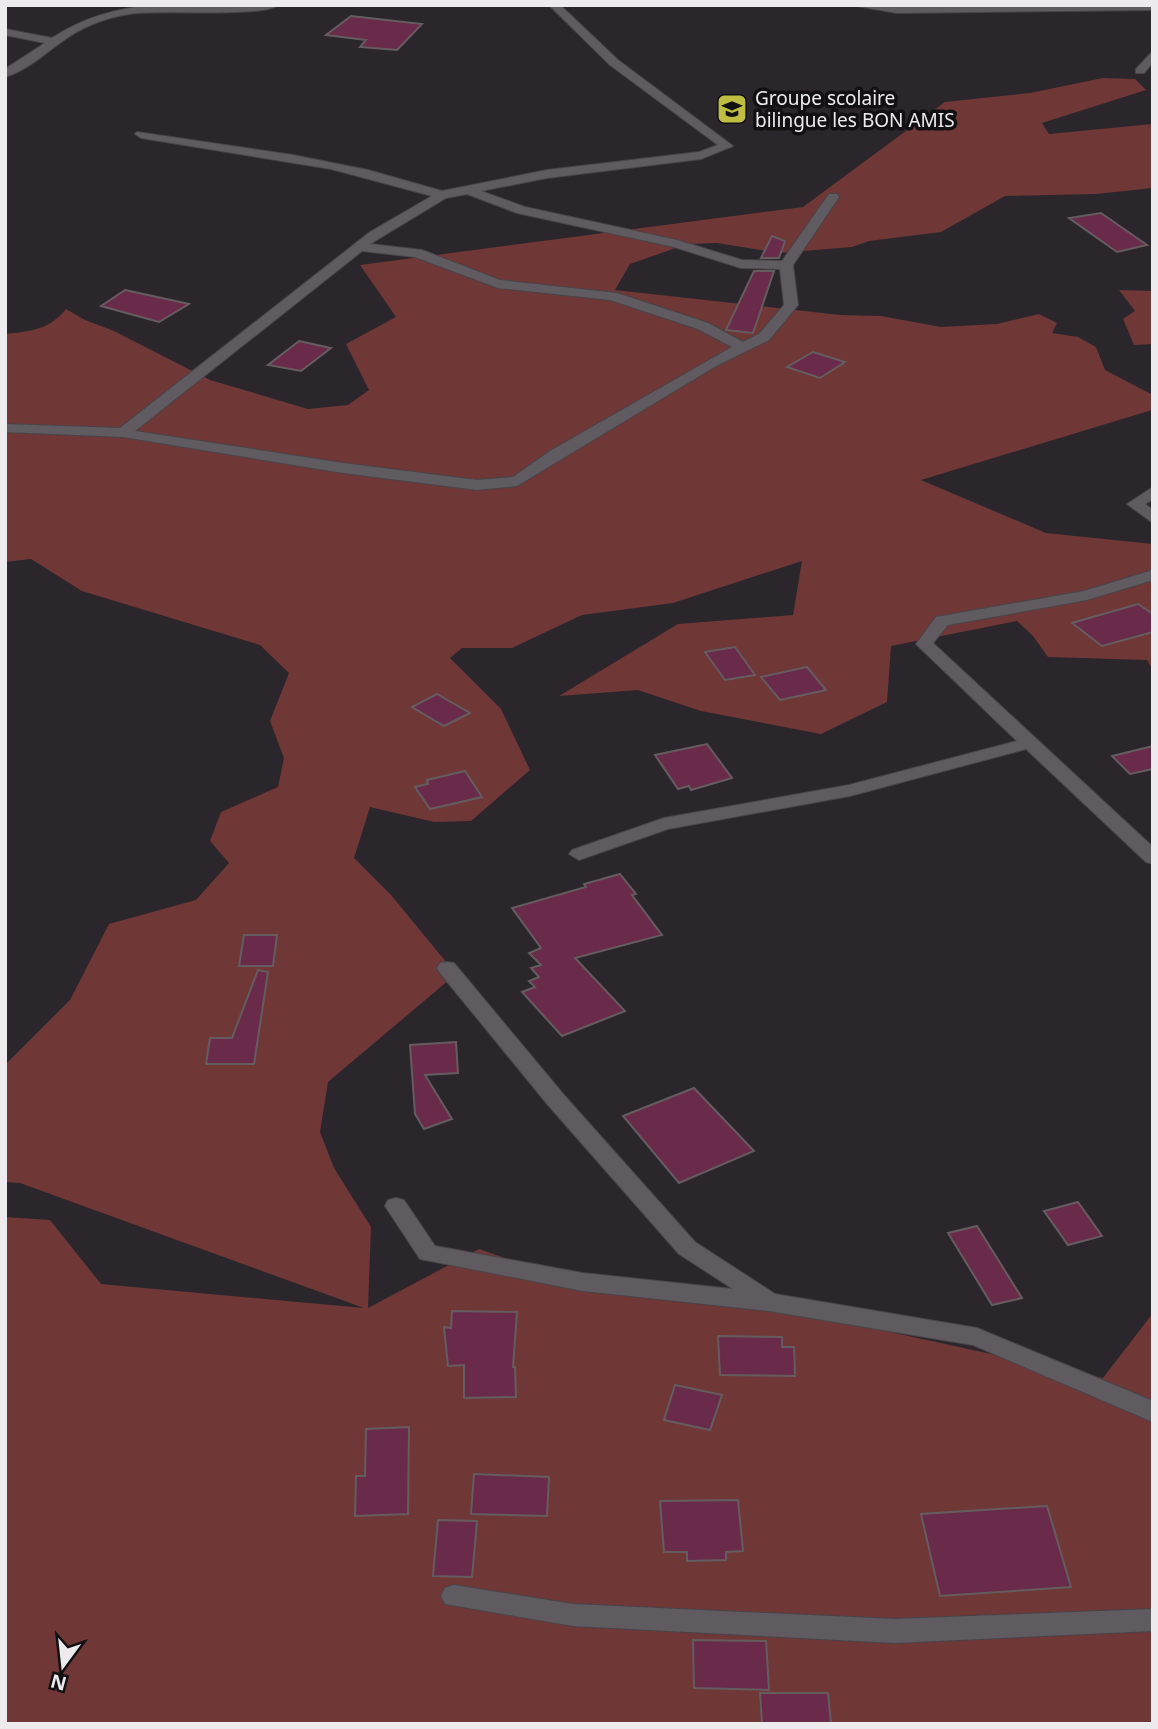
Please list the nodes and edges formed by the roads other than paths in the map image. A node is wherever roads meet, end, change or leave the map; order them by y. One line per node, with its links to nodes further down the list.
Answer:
1 (274, 5): 6 (street)
2 (554, 5): 11 (street)
3 (856, 5): 4 (street)
4 (1153, 7)
5 (5, 32): 6 (street)
6 (52, 41): 9 (street)
7 (1153, 54): 8 (street)
8 (1140, 72)
9 (5, 74)
10 (141, 134): 12 (street)
11 (467, 190): 12 (street); 15 (street)
12 (442, 195): 14 (street)
13 (832, 197): 15 (street)
14 (359, 247): 16 (street); 18 (street)
15 (786, 265): 16 (street)
16 (743, 348): 18 (street)
17 (5, 428): 18 (street)
18 (122, 433)
19 (1153, 492): 20 (street)
20 (1153, 518)
21 (1153, 575): 22 (street)
22 (1029, 743): 23 (street); 24 (street)
23 (579, 854)
24 (1153, 858)
25 (447, 968): 27 (street)
26 (396, 1206): 27 (street)
27 (769, 1302): 28 (street)
28 (1153, 1412)
29 (454, 1596): 30 (street)
30 (1153, 1620)

